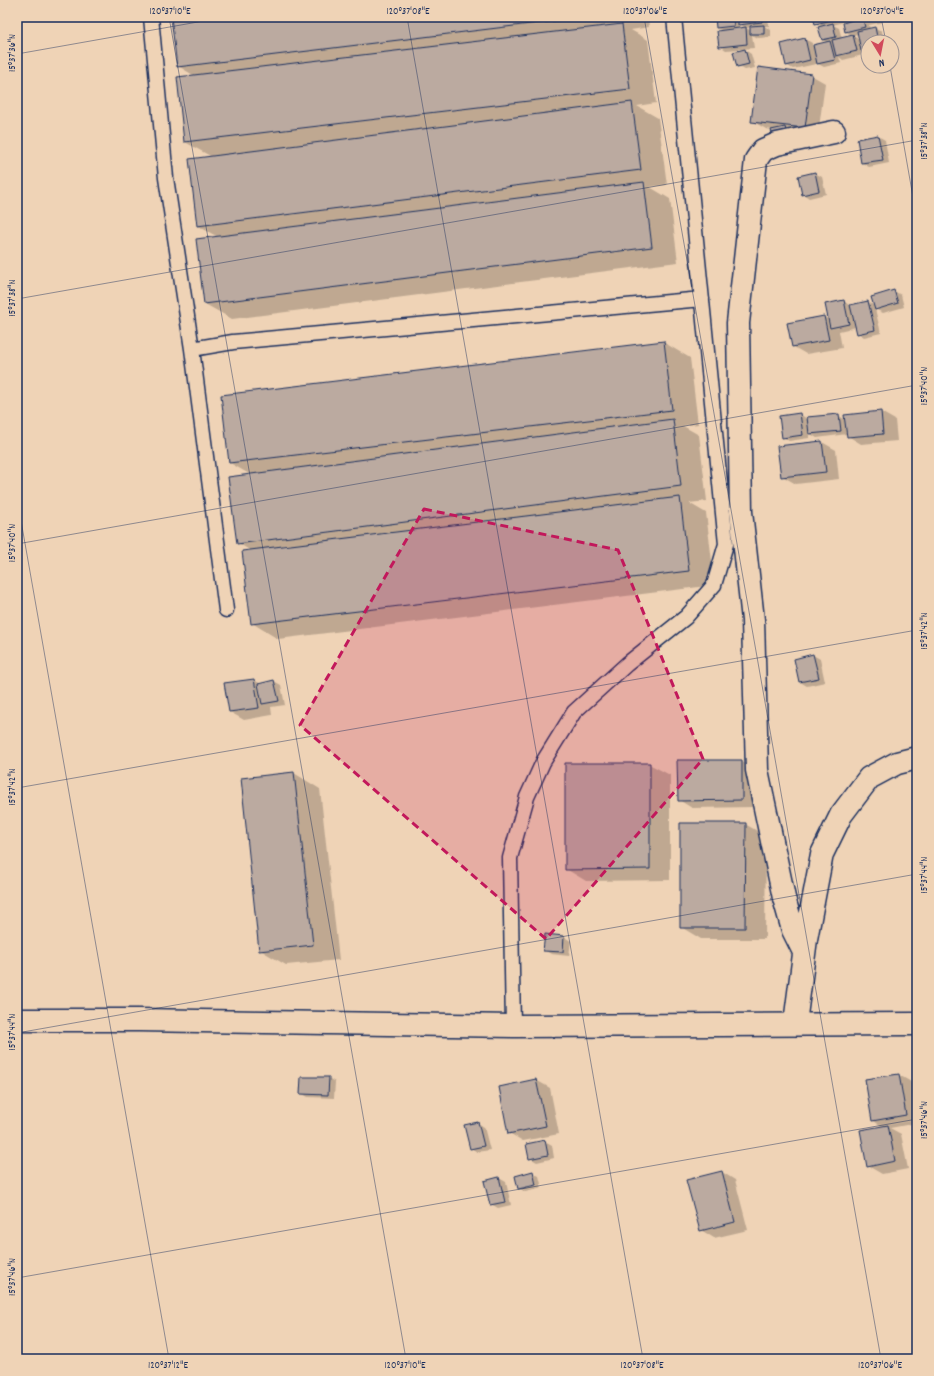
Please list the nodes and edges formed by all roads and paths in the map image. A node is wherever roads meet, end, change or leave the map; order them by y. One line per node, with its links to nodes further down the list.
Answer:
1 (151, 17): 5 (lane)
2 (674, 17): 4 (lane)
3 (834, 132): 8 (street)
4 (702, 299): 5 (lane); 12 (lane)
5 (192, 349): 6 (lane)
6 (226, 610)
7 (917, 758): 8 (street)
8 (804, 952): 10 (street)
9 (17, 1020): 12 (street)
10 (795, 1024): 11 (street); 12 (street)
11 (917, 1024)
12 (513, 1026)

